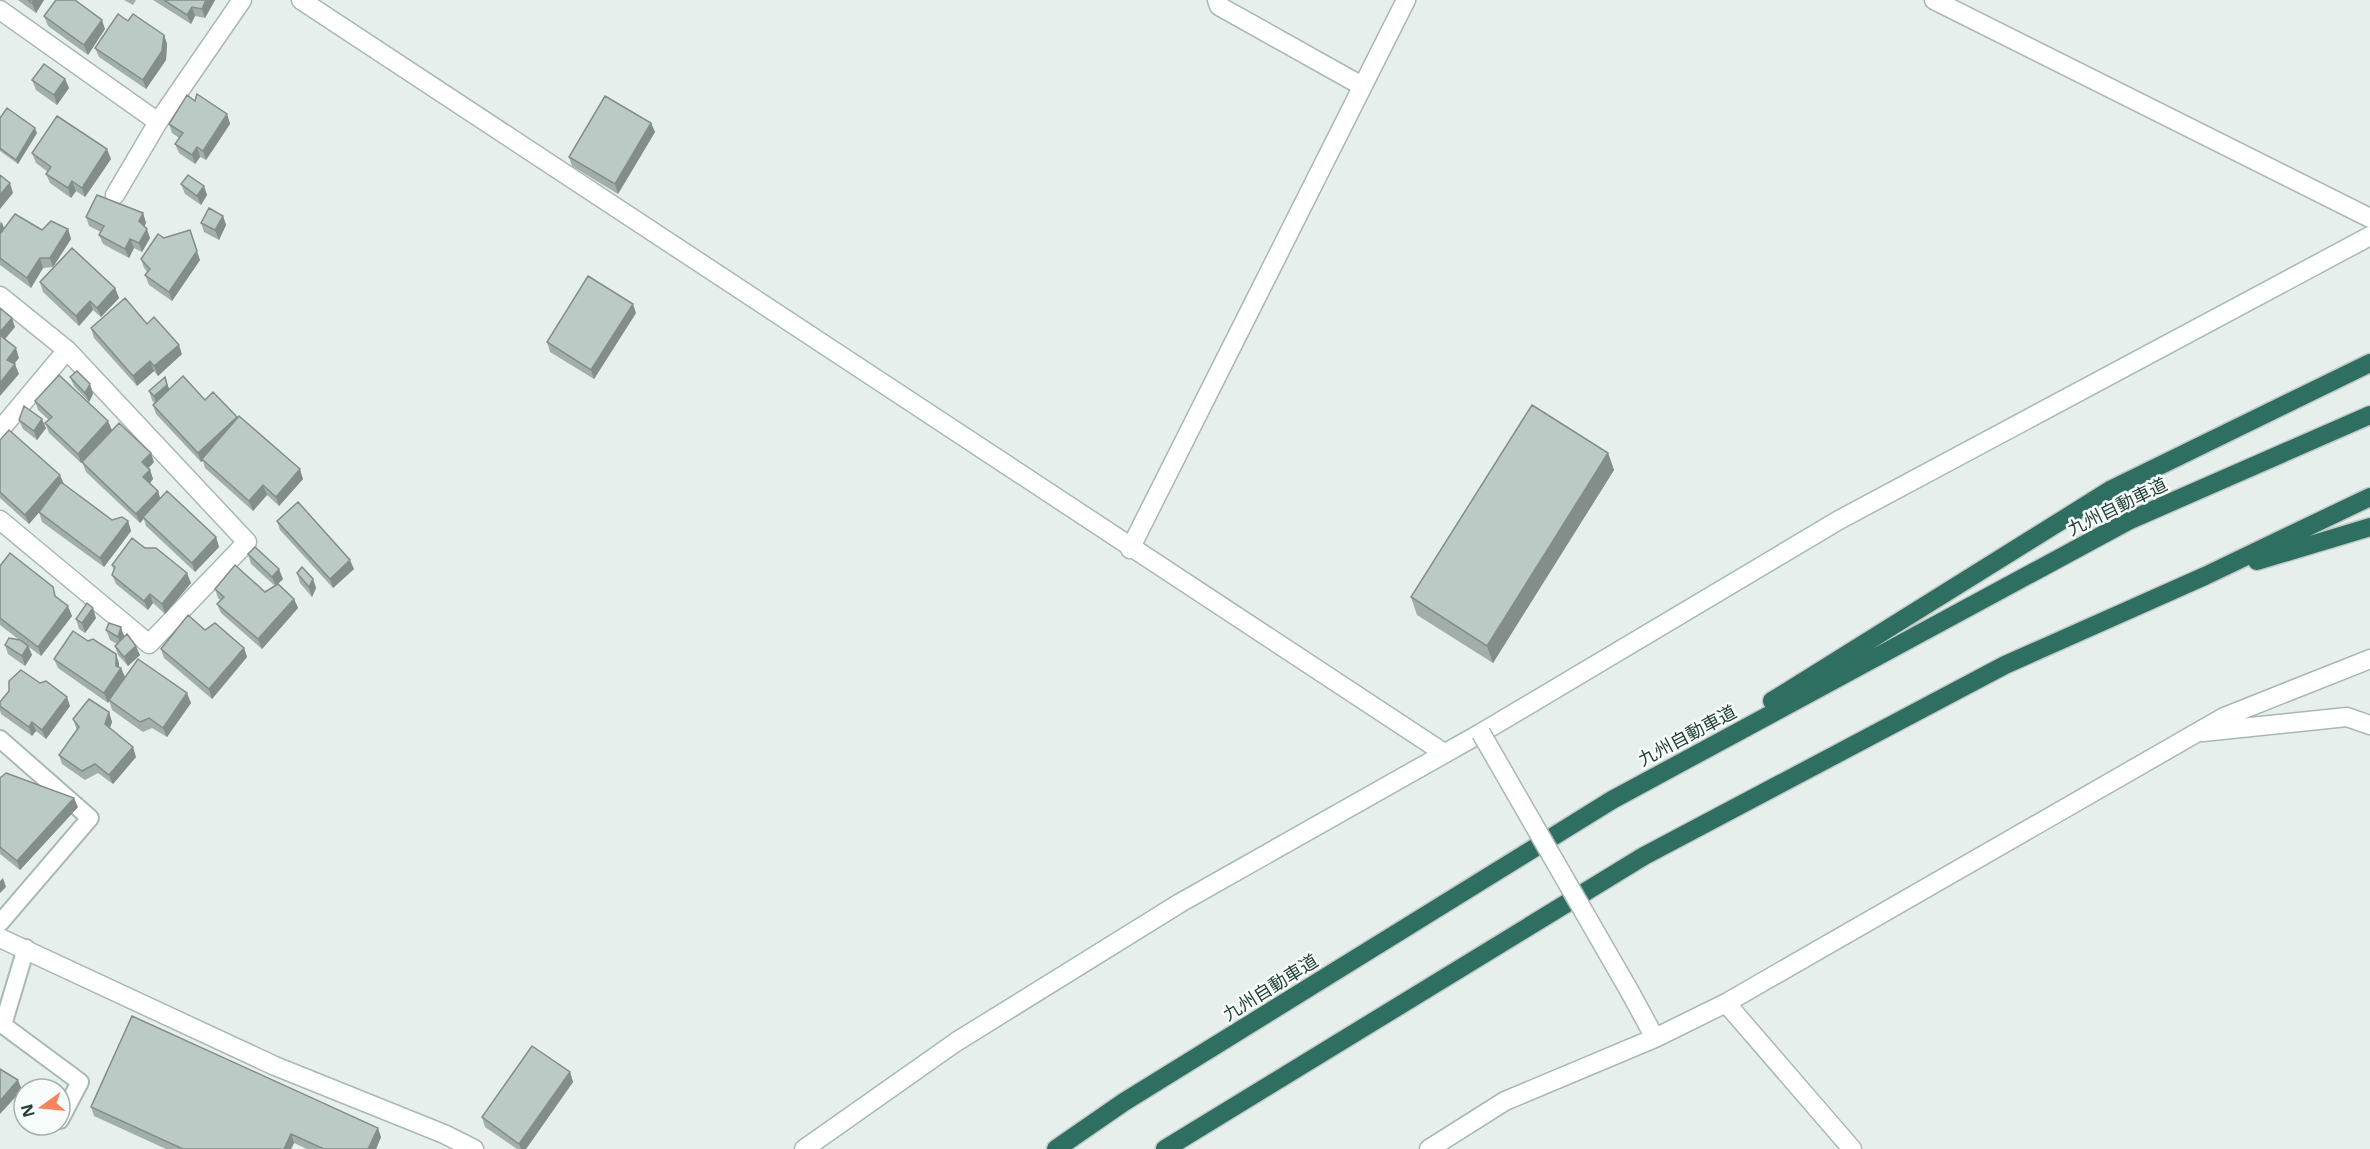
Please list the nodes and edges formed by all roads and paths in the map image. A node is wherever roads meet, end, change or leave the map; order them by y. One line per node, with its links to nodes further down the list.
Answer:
1 (242, 0): 8 (street)
2 (301, 0): 20 (street)
3 (1217, 0): 7 (street)
4 (1406, 0): 7 (street)
5 (1934, 0): 10 (street)
6 (0, 10): 8 (street)
7 (1362, 86): 20 (street)
8 (158, 122): 9 (street)
9 (115, 195)
10 (2370, 218)
11 (2370, 236): 24 (street)
12 (0, 296): 13 (street)
13 (67, 350): 16 (street); 18 (street)
14 (2370, 363): 28 (highway)
15 (2370, 415): 28 (highway, 九州自動車道)
16 (0, 430)
17 (2370, 497): 21 (highway)
18 (0, 520)
19 (2370, 527): 21 (highway)
20 (1130, 549): 27 (street)
21 (2205, 576): 38 (highway)
22 (2370, 658): 25 (street)
23 (2370, 725): 25 (street)
24 (1481, 733): 27 (street); 33 (street, bridge)
25 (2195, 733): 32 (street)
26 (0, 740): 29 (lane)
27 (1444, 753): 36 (street)
28 (1612, 800): 37 (highway, 九州自動車道)
29 (0, 923)
30 (0, 938): 31 (street)
31 (26, 948): 34 (lane); 35 (street)
32 (1726, 1003): 33 (street); 40 (street)
33 (1655, 1038): 39 (street)
34 (72, 1097)
35 (474, 1149)
36 (804, 1149)
37 (1056, 1149)
38 (1165, 1149)
39 (1429, 1149)
40 (1852, 1149)

